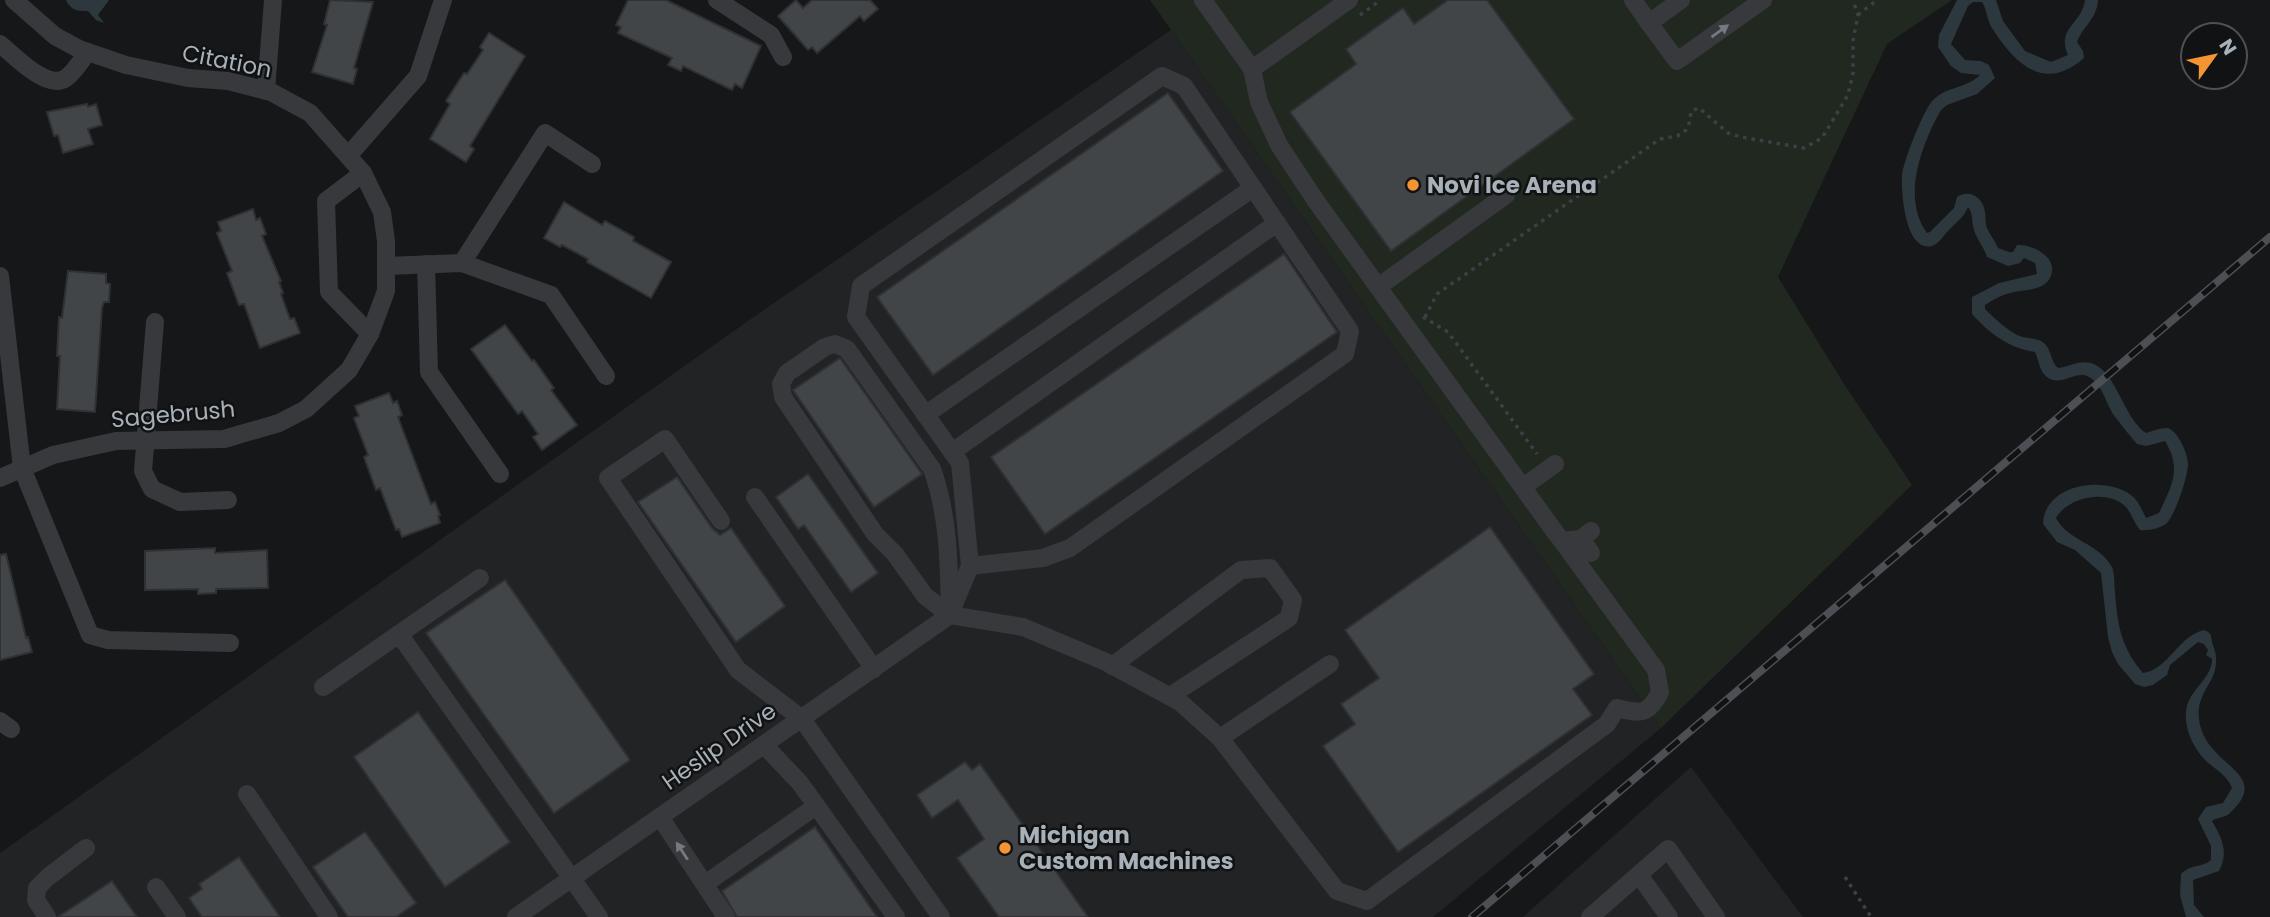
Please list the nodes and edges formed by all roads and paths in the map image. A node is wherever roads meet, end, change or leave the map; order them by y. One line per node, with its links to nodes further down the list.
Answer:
1 (14, 0): 17 (street, Citation)
2 (273, 0): 20 (street)
3 (443, 0): 21 (street)
4 (717, 0): 18 (street)
5 (1203, 0): 19 (street)
6 (1349, 0): 19 (street)
7 (1381, 0): 14 (path)
8 (1633, 0): 15 (street)
9 (1681, 0): 15 (street)
10 (1763, 0): 15 (street, one-way to 10)
11 (1853, 0): 13 (path)
12 (1877, 0): 13 (path)
13 (1858, 15): 39 (path)
14 (1352, 21)
15 (1650, 23)
16 (0, 44): 17 (street)
17 (88, 52): 20 (street, Citation)
18 (783, 57)
19 (1252, 69): 31 (street)
20 (266, 91): 21 (street, Citation)
21 (348, 156): 23 (street, Citation)
22 (592, 164): 27 (street)
23 (363, 173): 29 (street, Citation); 33 (street)
24 (1253, 188): 26 (street); 35 (street); 35 (street)
25 (1506, 195): 31 (street)
26 (1277, 223): 38 (street); 50 (street)
27 (462, 263): 28 (street); 34 (street)
28 (426, 264): 29 (street); 42 (street)
29 (386, 266): 33 (street, Sagebrush)
30 (0, 276): 36 (street)
31 (1378, 287): 44 (street)
32 (155, 322): 37 (street)
33 (370, 334): 37 (street, Sagebrush)
34 (606, 376)
35 (925, 415): 38 (street)
36 (8, 424): 41 (street)
37 (145, 441): 41 (street, Sagebrush); 46 (street)
38 (952, 452): 50 (street)
39 (1537, 454)
40 (1555, 464): 44 (street)
41 (22, 468): 43 (street, Sagebrush); 54 (street)
42 (500, 474)
43 (0, 478)
44 (1523, 487): 48 (street)
45 (755, 497): 57 (street)
46 (229, 500)
47 (721, 521): 60 (street)
48 (1562, 541): 49 (street); 61 (street)
49 (1588, 541)
50 (970, 566): 52 (street)
51 (480, 578): 53 (street)
52 (950, 615): 52 (street); 56 (street); 57 (street, Heslip Drive)
53 (399, 634): 58 (street); 69 (street)
54 (230, 643)
55 (1330, 664): 61 (street)
56 (1112, 666): 59 (street); 59 (street)
57 (874, 668): 60 (street, Heslip Drive)
58 (323, 687)
59 (1170, 696): 61 (street)
60 (802, 719): 62 (street, Heslip Drive); 79 (street)
61 (1220, 738)
62 (764, 746): 64 (street); 65 (street, Heslip Drive)
63 (247, 794): 74 (street)
64 (816, 806): 70 (street); 78 (street)
65 (660, 817): 69 (street, Heslip Drive); 70 (street, one-way to 65)
66 (86, 848): 72 (street)
67 (1639, 874): 80 (street); 81 (street); 82 (street)
68 (1845, 877): 83 (path)
69 (572, 878): 75 (street, Heslip Drive); 76 (street)
70 (705, 884): 77 (street)
71 (156, 887): 73 (street)
72 (47, 917)
73 (177, 917)
74 (329, 917)
75 (516, 917)
76 (599, 917)
77 (726, 917)
78 (896, 917)
79 (941, 917)
80 (1590, 917)
81 (1668, 917)
82 (1716, 917)
83 (1871, 917)

